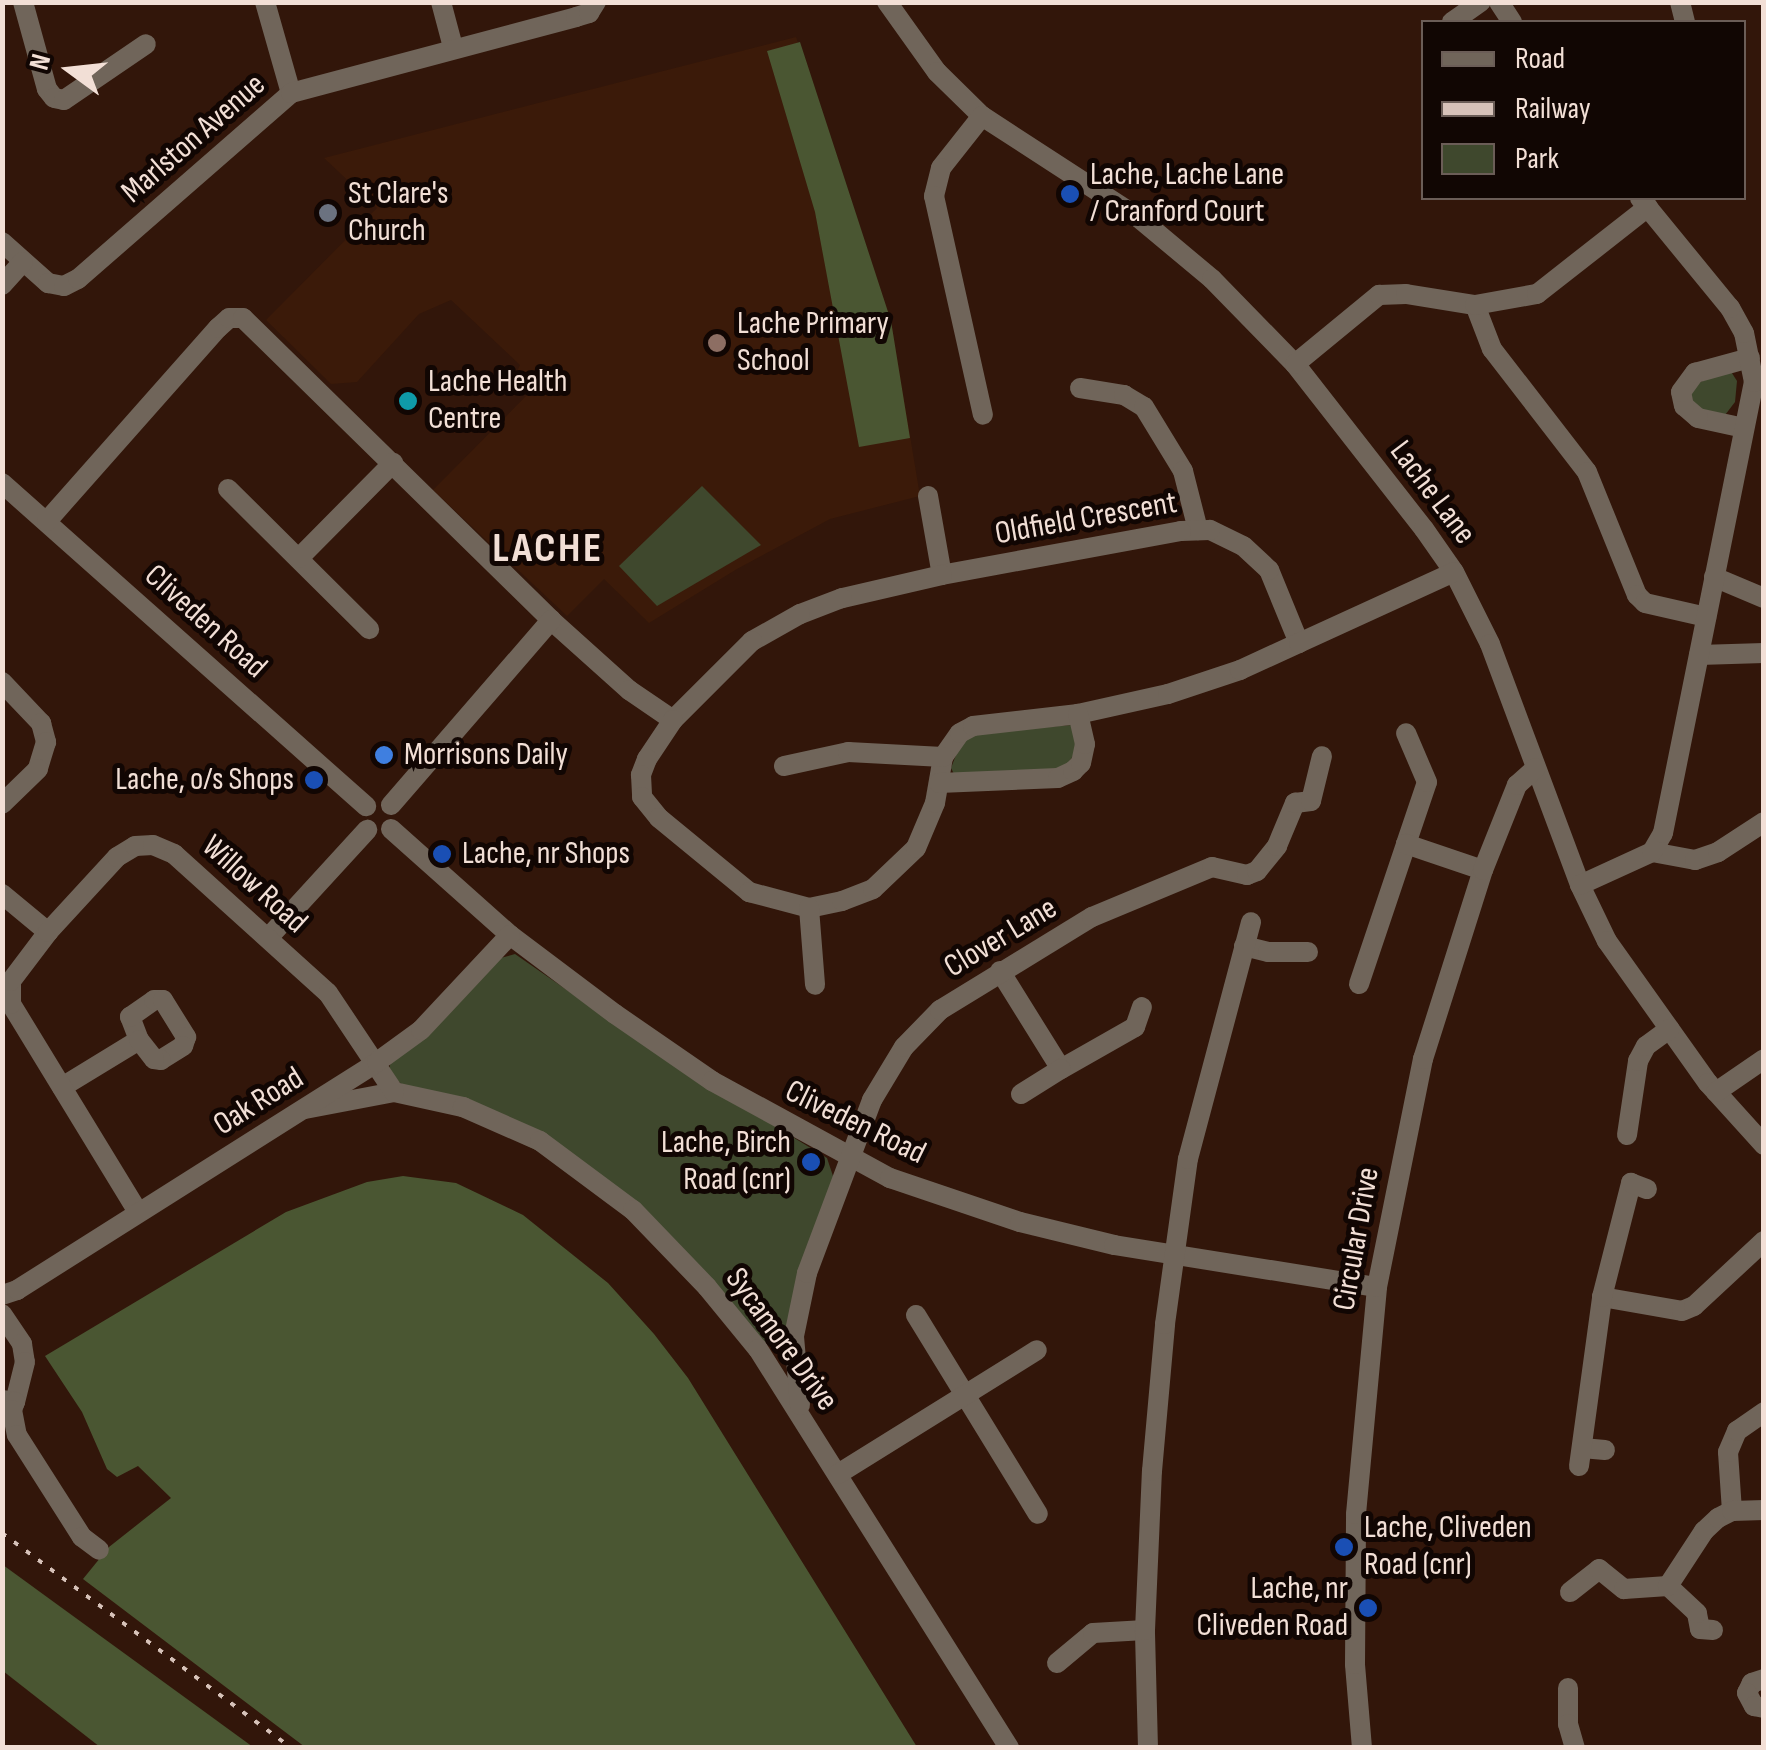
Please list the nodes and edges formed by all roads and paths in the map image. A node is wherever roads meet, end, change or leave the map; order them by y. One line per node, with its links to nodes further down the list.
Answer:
1 (23, 2): 8 (street)
2 (265, 2): 10 (street)
3 (441, 2): 9 (street)
4 (596, 2): 9 (street, Marlston Avenue)
5 (887, 2): 11 (street, Lache Lane)
6 (1481, 2): 7 (street)
7 (1455, 20)
8 (146, 44)
9 (453, 47): 10 (street, Marlston Avenue)
10 (291, 93): 14 (street, Marlston Avenue)
11 (982, 116): 18 (street, Lache Lane); 21 (street)
12 (1644, 202): 16 (street); 17 (street)
13 (2, 242): 14 (street)
14 (23, 262): 15 (street)
15 (2, 285)
16 (1475, 305): 18 (street); 34 (street)
17 (1750, 358): 19 (street); 22 (street)
18 (1295, 364): 30 (street, Lache Lane)
19 (1758, 383): 22 (street)
20 (1080, 388): 28 (street)
21 (983, 415)
22 (1744, 428): 32 (street)
23 (393, 463): 27 (street); 29 (street); 35 (street)
24 (2, 483): 27 (street, Cliveden Road)
25 (228, 489): 29 (street)
26 (928, 496): 31 (street)
27 (47, 521): 53 (street, Cliveden Road)
28 (1198, 530): 31 (street, Oldfield Crescent); 37 (street, Oldfield Crescent)
29 (300, 558): 36 (street)
30 (1454, 572): 37 (street); 47 (street, Lache Lane)
31 (942, 574): 42 (street, Oldfield Crescent)
32 (1714, 577): 33 (street); 34 (street)
33 (1764, 598)
34 (1706, 616): 39 (street)
35 (552, 620): 42 (street); 52 (street)
36 (369, 629)
37 (1299, 644): 41 (street)
38 (1764, 653): 39 (street)
39 (1699, 655): 58 (street)
40 (2, 682): 51 (street)
41 (1078, 714): 45 (street); 48 (street)
42 (672, 720): 62 (street, Oldfield Crescent)
43 (1406, 733): 57 (street)
44 (1322, 756): 50 (street)
45 (943, 757): 46 (street); 48 (street)
46 (784, 766)
47 (1536, 768): 59 (street, Circular Drive); 60 (street, Lache Lane)
48 (939, 782): 62 (street)
49 (1274, 796): 50 (street)
50 (1296, 802): 69 (street, Clover Lane)
51 (2, 804)
52 (391, 805): 53 (street); 56 (street)
53 (366, 806): 55 (street)
54 (1764, 822): 58 (street)
55 (367, 830): 56 (street); 66 (street)
56 (391, 830): 65 (street, Cliveden Road)
57 (1406, 844): 59 (street); 70 (street)
58 (1652, 852): 60 (street)
59 (1483, 870): 90 (street, Circular Drive)
60 (1580, 885): 73 (street, Lache Lane)
61 (2, 894): 64 (street)
62 (809, 908): 71 (street)
63 (1251, 922): 67 (street)
64 (48, 932): 66 (street, Willow Road); 78 (street, Willow Road)
65 (510, 935): 76 (street, Oak Road); 85 (street, Cliveden Road)
66 (268, 938): 76 (street, Willow Road)
67 (1244, 946): 68 (street); 89 (street)
68 (1308, 952)
69 (1000, 971): 77 (street); 85 (street, Clover Lane)
70 (1360, 984)
71 (814, 985)
72 (1145, 1015): 77 (street)
73 (1669, 1029): 80 (street, Lache Lane); 83 (street)
74 (139, 1040): 78 (street)
75 (1764, 1058): 80 (street)
76 (377, 1062): 79 (street); 82 (street, Oak Road)
77 (1062, 1069): 81 (street)
78 (62, 1087): 87 (street, Willow Road)
79 (394, 1092): 82 (street, Sycamore Drive); 96 (street, Sycamore Drive)
80 (1716, 1092): 84 (street, Lache Lane)
81 (1021, 1094)
82 (304, 1109): 87 (street, Oak Road)
83 (1635, 1128)
84 (1764, 1146)
85 (847, 1158): 89 (street, Cliveden Road); 95 (street, Clover Lane)
86 (1647, 1189): 92 (street)
87 (138, 1212): 91 (street, Oak Road)
88 (1764, 1241): 92 (street)
89 (1175, 1255): 90 (street, Cliveden Road); 110 (street)
90 (1377, 1287): 118 (street, Circular Drive)
91 (10, 1292)
92 (1602, 1297): 102 (street)
93 (2, 1314): 99 (street)
94 (916, 1314): 98 (street)
95 (794, 1336): 96 (street); 101 (street, Clover Lane)
96 (758, 1349): 101 (street, Sycamore Drive)
97 (1037, 1350): 98 (street)
98 (964, 1396): 103 (street); 106 (street)
99 (9, 1401): 107 (street)
100 (1764, 1412): 105 (street)
101 (802, 1417): 103 (street, Sycamore Drive)
102 (1605, 1450)
103 (838, 1474): 116 (street, Sycamore Drive)
104 (1764, 1510): 105 (street)
105 (1732, 1511): 108 (street)
106 (1038, 1514)
107 (99, 1550)
108 (1668, 1586): 109 (street); 111 (street)
109 (1570, 1592)
110 (1145, 1630): 112 (street); 117 (street)
111 (1699, 1631)
112 (1057, 1663)
113 (1764, 1679): 115 (street)
114 (1567, 1688): 119 (street)
115 (1764, 1708)
116 (1009, 1748)
117 (1148, 1748)
118 (1362, 1748)
119 (1576, 1748)

